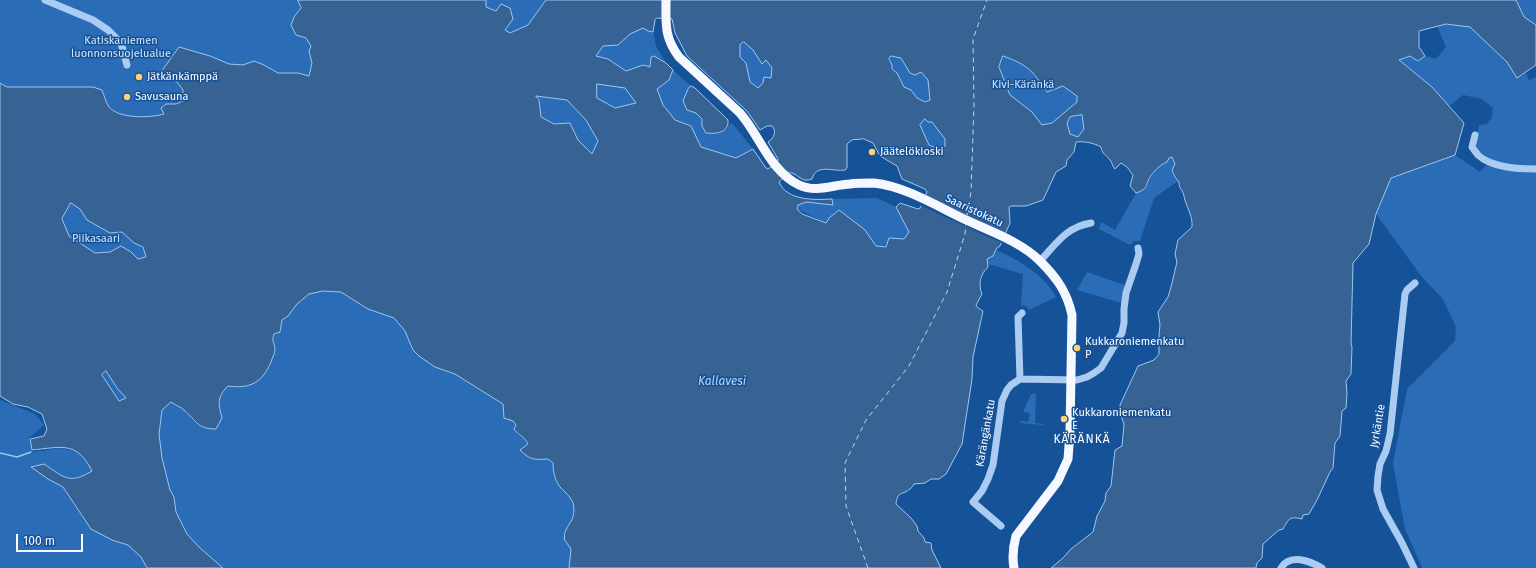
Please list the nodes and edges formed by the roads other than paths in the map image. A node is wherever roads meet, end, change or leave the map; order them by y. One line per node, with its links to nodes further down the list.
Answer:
1 (45, 0): 3 (street)
2 (666, 0): 8 (main road, Saaristokatu)
3 (127, 65)
4 (1475, 135): 5 (street)
5 (1536, 169)
6 (1091, 223): 8 (street)
7 (1138, 248): 12 (street)
8 (1040, 260): 12 (main road, Saaristokatu)
9 (1415, 283): 17 (street, Jyrkäntie)
10 (1022, 313): 11 (street)
11 (1020, 379): 12 (street); 13 (street, Kärängänkatu)
12 (1071, 380): 14 (main road, Saaristokatu)
13 (1001, 526)
14 (1014, 568)
15 (1281, 568): 16 (street)
16 (1322, 568)
17 (1414, 568)

